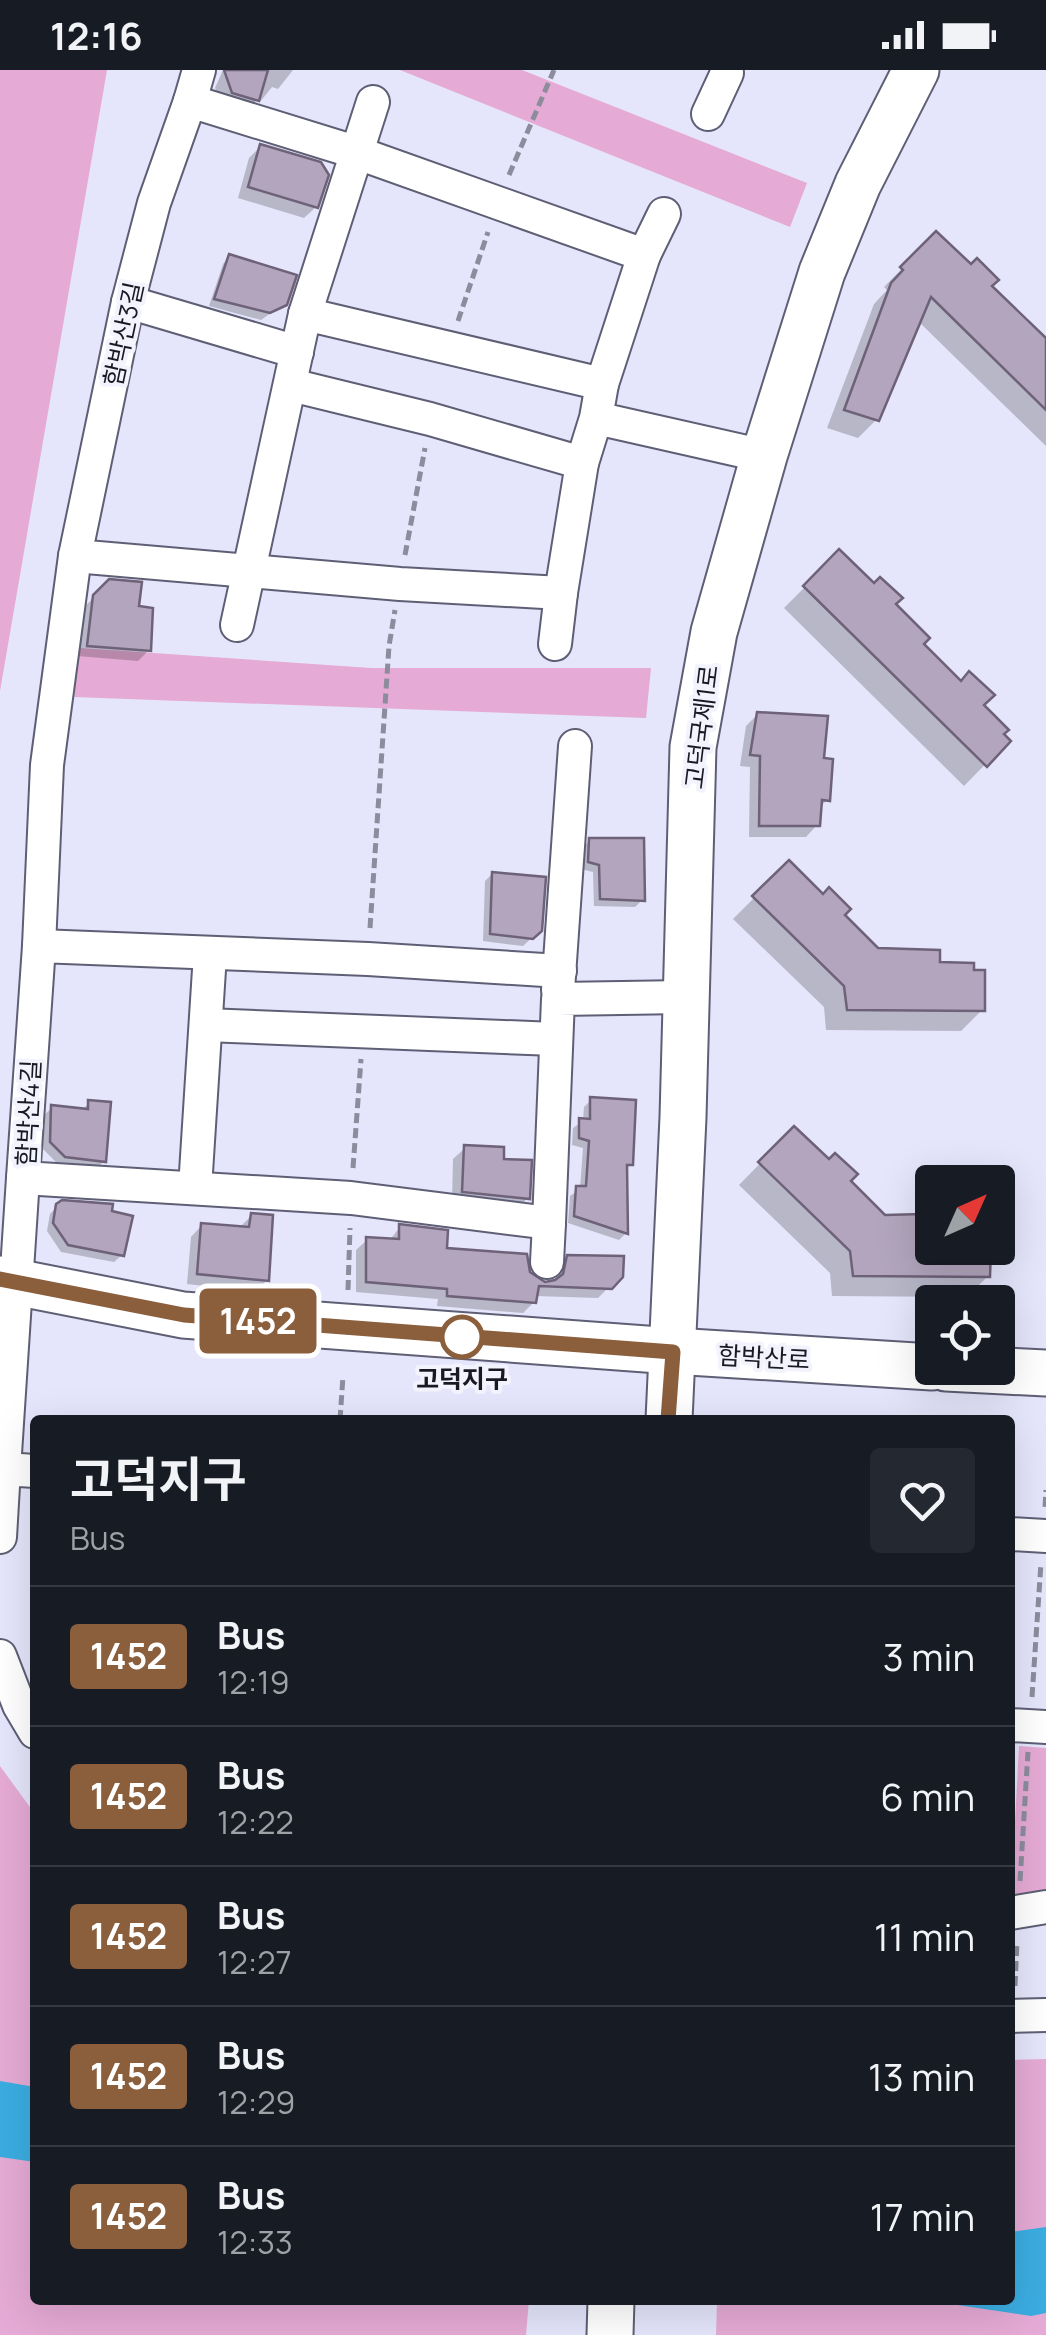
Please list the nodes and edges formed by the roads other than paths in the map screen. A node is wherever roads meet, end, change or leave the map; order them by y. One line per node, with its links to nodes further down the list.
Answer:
1 (916, 70): 15 (street, 고덕국제1로)
2 (725, 71): 5 (street)
3 (194, 85): 6 (street, 함박산3길); 9 (street, 함박산3길)
4 (373, 102): 6 (street)
5 (708, 114)
6 (355, 152): 8 (street, 함박산3길); 10 (street)
7 (664, 214): 8 (street)
8 (644, 255): 12 (street)
9 (128, 302): 11 (street); 17 (street, 함박산3길)
10 (306, 314): 11 (street); 12 (street)
11 (296, 352): 13 (street)
12 (602, 384): 14 (street)
13 (291, 385): 16 (street); 18 (street)
14 (596, 418): 15 (street); 16 (street)
15 (764, 456): 26 (street, 고덕국제1로)
16 (582, 463): 19 (street)
17 (75, 556): 18 (street); 23 (street, 함박산3길)
18 (249, 572): 19 (street); 20 (street)
19 (561, 593): 21 (street)
20 (236, 625)
21 (555, 644)
22 (574, 746): 25 (street)
23 (39, 946): 24 (street); 29 (street, 함박산4길)
24 (210, 954): 25 (street); 27 (street)
25 (559, 985): 26 (street); 28 (street)
26 (685, 997): 34 (street, 고덕국제1로)
27 (206, 1025): 28 (street); 30 (street)
28 (555, 1039): 31 (street)
29 (23, 1178): 30 (street, 함박산4길); 33 (street)
30 (195, 1188): 31 (street, 함박산4길)
31 (549, 1223): 32 (street)
32 (547, 1262)
33 (8, 1281): 34 (street, 함박산로); 39 (street)
34 (673, 1352): 35 (street, 함박산로); 38 (street, 고덕국제1로)
35 (915, 1366)
36 (1015, 1372): 37 (street)
37 (1046, 1374)
38 (668, 1415)
39 (19, 1470): 42 (street)
40 (1015, 1534): 41 (street)
41 (1044, 1536)
42 (0, 1537)
43 (0, 1657): 44 (street); 45 (street)
44 (30, 1661)
45 (30, 1724)
46 (612, 2305): 47 (street)
47 (610, 2335)

